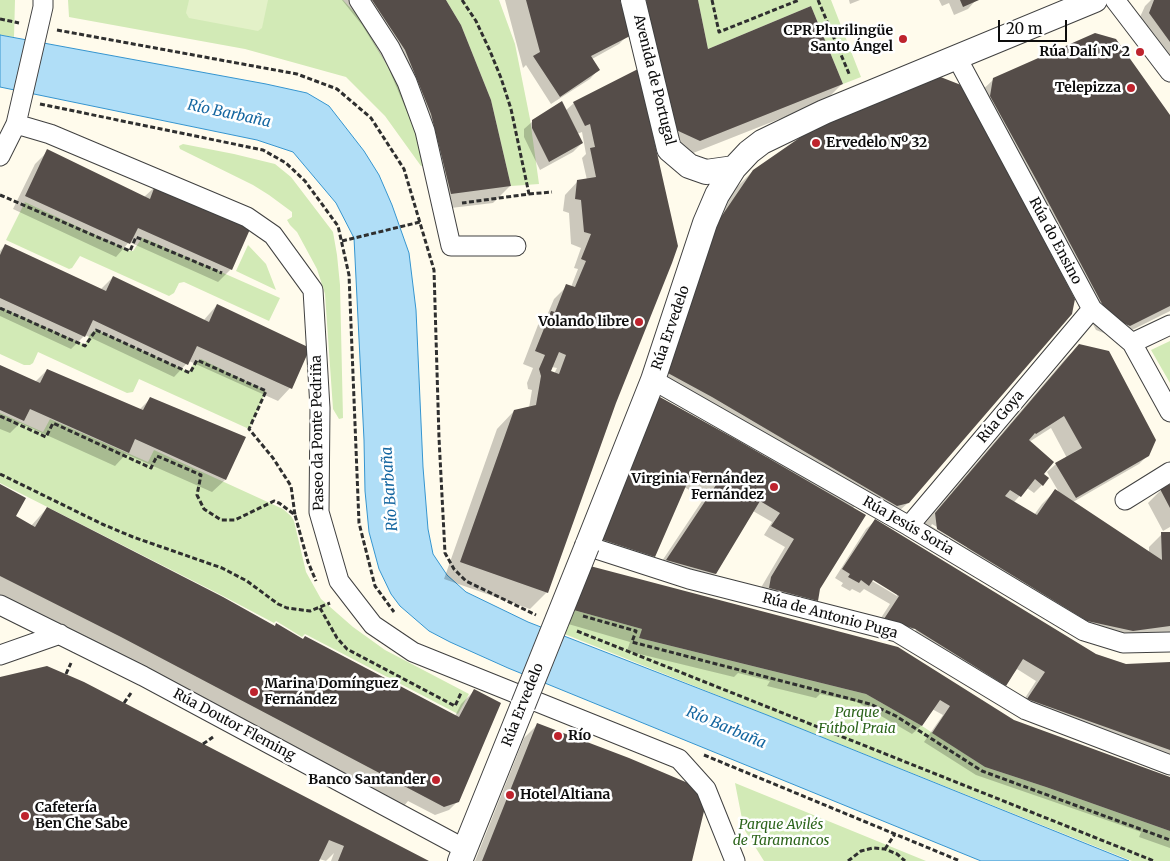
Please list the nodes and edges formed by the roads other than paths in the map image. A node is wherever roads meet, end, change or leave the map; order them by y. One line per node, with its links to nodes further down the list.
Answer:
1 (43, 0): 8 (street)
2 (359, 0): 11 (street)
3 (633, 0): 10 (street, Avenida de Portugal)
4 (1095, 0): 6 (street, Rúa Ervedelo)
5 (1115, 0): 7 (street)
6 (956, 56): 10 (street, Rúa Ervedelo); 12 (street, Rúa do Ensino)
7 (1170, 72)
8 (16, 124): 9 (street); 27 (street, Paseo da Ponte Pedriña)
9 (0, 156)
10 (734, 168): 15 (street, Rúa Ervedelo)
11 (516, 246)
12 (1092, 309): 14 (street, Rúa do Ensino); 19 (street, Rúa Goya)
13 (1170, 325): 14 (street)
14 (1132, 343): 16 (street, Rúa do Ensino)
15 (653, 380): 19 (street, Rúa Jesús Soria); 20 (street, Rúa Ervedelo)
16 (1170, 412)
17 (1170, 472): 18 (street)
18 (1125, 500)
19 (909, 526): 23 (street, Rúa Jesús Soria)
20 (586, 546): 25 (street, Rúa de Antonio Puga); 26 (street, Rúa Ervedelo, bridge)
21 (0, 605): 22 (street, Rúa Doutor Fleming)
22 (60, 634): 24 (street); 26 (street, Rúa Doutor Fleming)
23 (1170, 642)
24 (0, 655)
25 (1170, 765)
26 (463, 855)
27 (735, 861)

